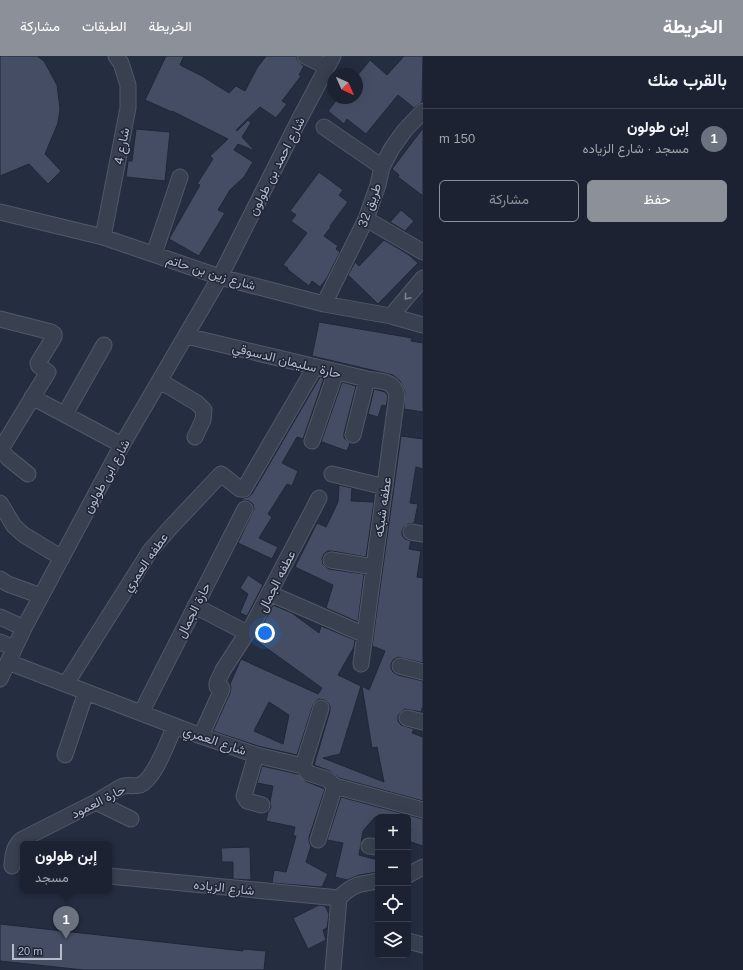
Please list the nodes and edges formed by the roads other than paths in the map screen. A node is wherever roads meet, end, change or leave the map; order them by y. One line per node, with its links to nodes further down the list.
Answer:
1 (116, 56): 10 (street, شارع 4)
2 (305, 56): 3 (street)
3 (330, 62): 13 (street, شارع احمد بن طولون)
4 (423, 111): 6 (street, طريق 32)
5 (324, 127): 6 (street)
6 (382, 167): 9 (street, طريق 32)
7 (180, 177): 12 (street)
8 (0, 212): 10 (street, شارع زين بن حاتم)
9 (366, 219): 11 (street); 15 (street, طريق 32)
10 (103, 237): 12 (street, شارع زين بن حاتم)
11 (423, 252)
12 (154, 254): 13 (street, شارع زين بن حاتم)
13 (220, 277): 15 (street, شارع زين بن حاتم); 19 (street, شارع ابن طولون)
14 (423, 278): 16 (street, one-way to 16)
15 (324, 304): 16 (street, شارع زين بن حاتم)
16 (391, 316): 18 (street, شارع زين بن حاتم)
17 (0, 319): 26 (street)
18 (423, 325)
19 (186, 336): 21 (street, حارة سليمان الدسوقي); 24 (street, شارع ابن طولون)
20 (104, 345): 27 (street)
21 (314, 367): 22 (street, حارة سليمان الدسوقي); 57 (street, عطفه العمري)
22 (336, 372): 23 (street, حارة سليمان الدسوقي); 30 (street)
23 (366, 379): 25 (street, حارة سليمان الدسوقي); 28 (street)
24 (160, 381): 29 (street); 31 (street, شارع ابن طولون)
25 (388, 383): 35 (street, عطفه شبكه)
26 (32, 397): 27 (street); 32 (street)
27 (64, 414): 31 (street)
28 (353, 435)
29 (196, 437)
30 (312, 441)
31 (122, 445): 39 (street, شارع ابن طولون)
32 (2, 455): 33 (street)
33 (28, 474)
34 (332, 474): 35 (street)
35 (385, 487): 41 (street, عطفه شبكه)
36 (319, 498): 43 (street, عطفه الجمال)
37 (0, 503): 39 (street)
38 (245, 509): 45 (street, حارة الجمال)
39 (62, 558): 44 (street, شارع ابن طولون)
40 (331, 560): 41 (street)
41 (374, 567): 49 (street, عطفه شبكه)
42 (0, 579): 44 (street)
43 (270, 593): 48 (street, عطفه الجمال); 49 (street)
44 (41, 596): 47 (street, شارع ابن طولون)
45 (195, 606): 48 (street); 60 (street, حارة الجمال)
46 (0, 617): 47 (street)
47 (24, 628): 51 (street, شارع ابن طولون)
48 (247, 633): 64 (street, عطفه الجمال)
49 (365, 635): 53 (street, عطفه شبكه)
50 (0, 642): 51 (street)
51 (14, 648): 52 (street, شارع ابن طولون)
52 (8, 662): 56 (street, شارع ابن طولون); 57 (street, شارع العمري)
53 (361, 664)
54 (400, 666): 55 (street)
55 (423, 672)
56 (0, 679)
57 (66, 684): 58 (street, شارع العمري)
58 (86, 692): 60 (street, شارع العمري); 65 (street)
59 (321, 708): 67 (street)
60 (141, 713): 63 (street, شارع العمري)
61 (407, 718): 62 (street)
62 (423, 722)
63 (175, 726): 64 (street, شارع العمري); 69 (street, حارة العمود)
64 (201, 736): 66 (street, شارع العمري)
65 (65, 755)
66 (256, 755): 67 (street, شارع العمري); 70 (street)
67 (303, 766): 68 (street, شارع العمري)
68 (335, 786): 71 (street, شارع العمري); 73 (street)
69 (96, 802): 72 (street); 74 (street, حارة العمود)
70 (262, 805)
71 (423, 810)
72 (131, 819)
73 (318, 840)
74 (12, 866)
75 (423, 867): 76 (street)
76 (411, 873)
77 (112, 876): 79 (street, شارع الزياده)
78 (375, 881): 79 (street)
79 (339, 898): 82 (street)
80 (411, 942): 81 (street)
81 (423, 945)
82 (333, 970)

